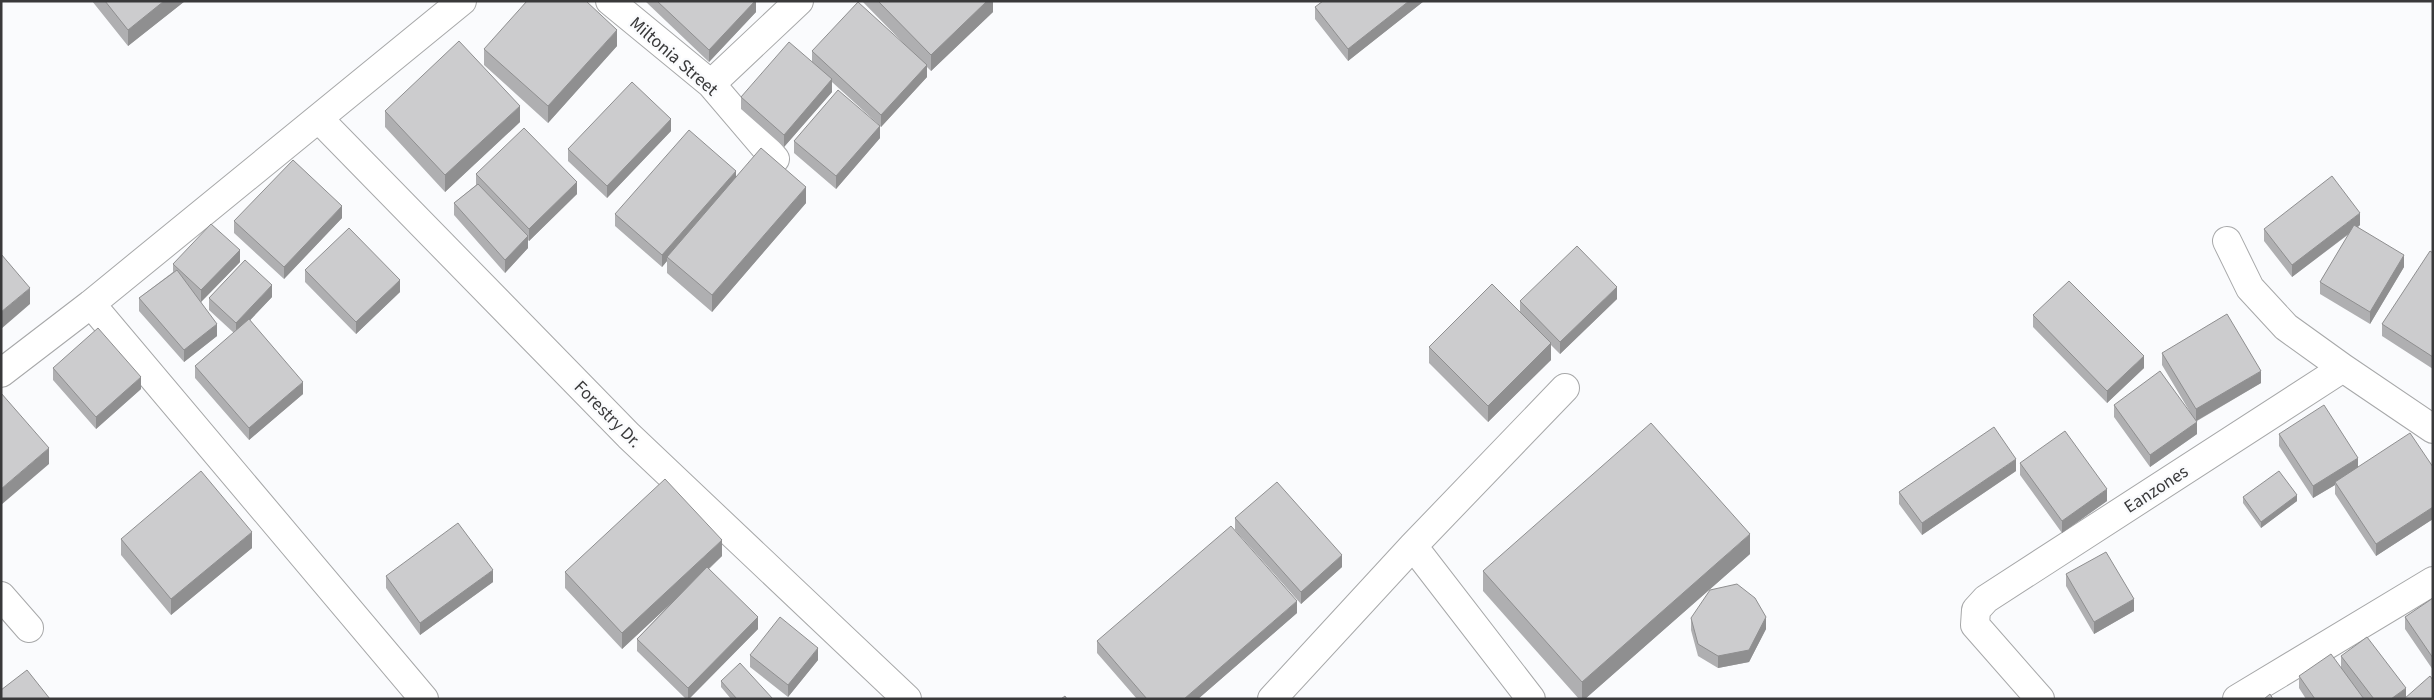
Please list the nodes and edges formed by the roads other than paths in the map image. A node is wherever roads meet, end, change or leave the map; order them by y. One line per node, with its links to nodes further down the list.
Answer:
1 (462, 1): 5 (street)
2 (610, 1): 4 (street, Miltonia Street)
3 (799, 1): 4 (street)
4 (711, 84): 6 (street, Miltonia Street)
5 (319, 119): 8 (street); 18 (street, Forestry Dr.)
6 (775, 159)
7 (2227, 242): 9 (street)
8 (91, 304): 10 (street); 17 (street)
9 (2343, 368): 12 (street); 21 (street, Eanzones)
10 (1, 373)
11 (1566, 388): 13 (street)
12 (2433, 429)
13 (1413, 546): 19 (street); 20 (street)
14 (2433, 581): 22 (street)
15 (1, 596): 16 (street)
16 (29, 628)
17 (424, 699)
18 (907, 699)
19 (1272, 699)
20 (1531, 699)
21 (2040, 699)
22 (2237, 699)

